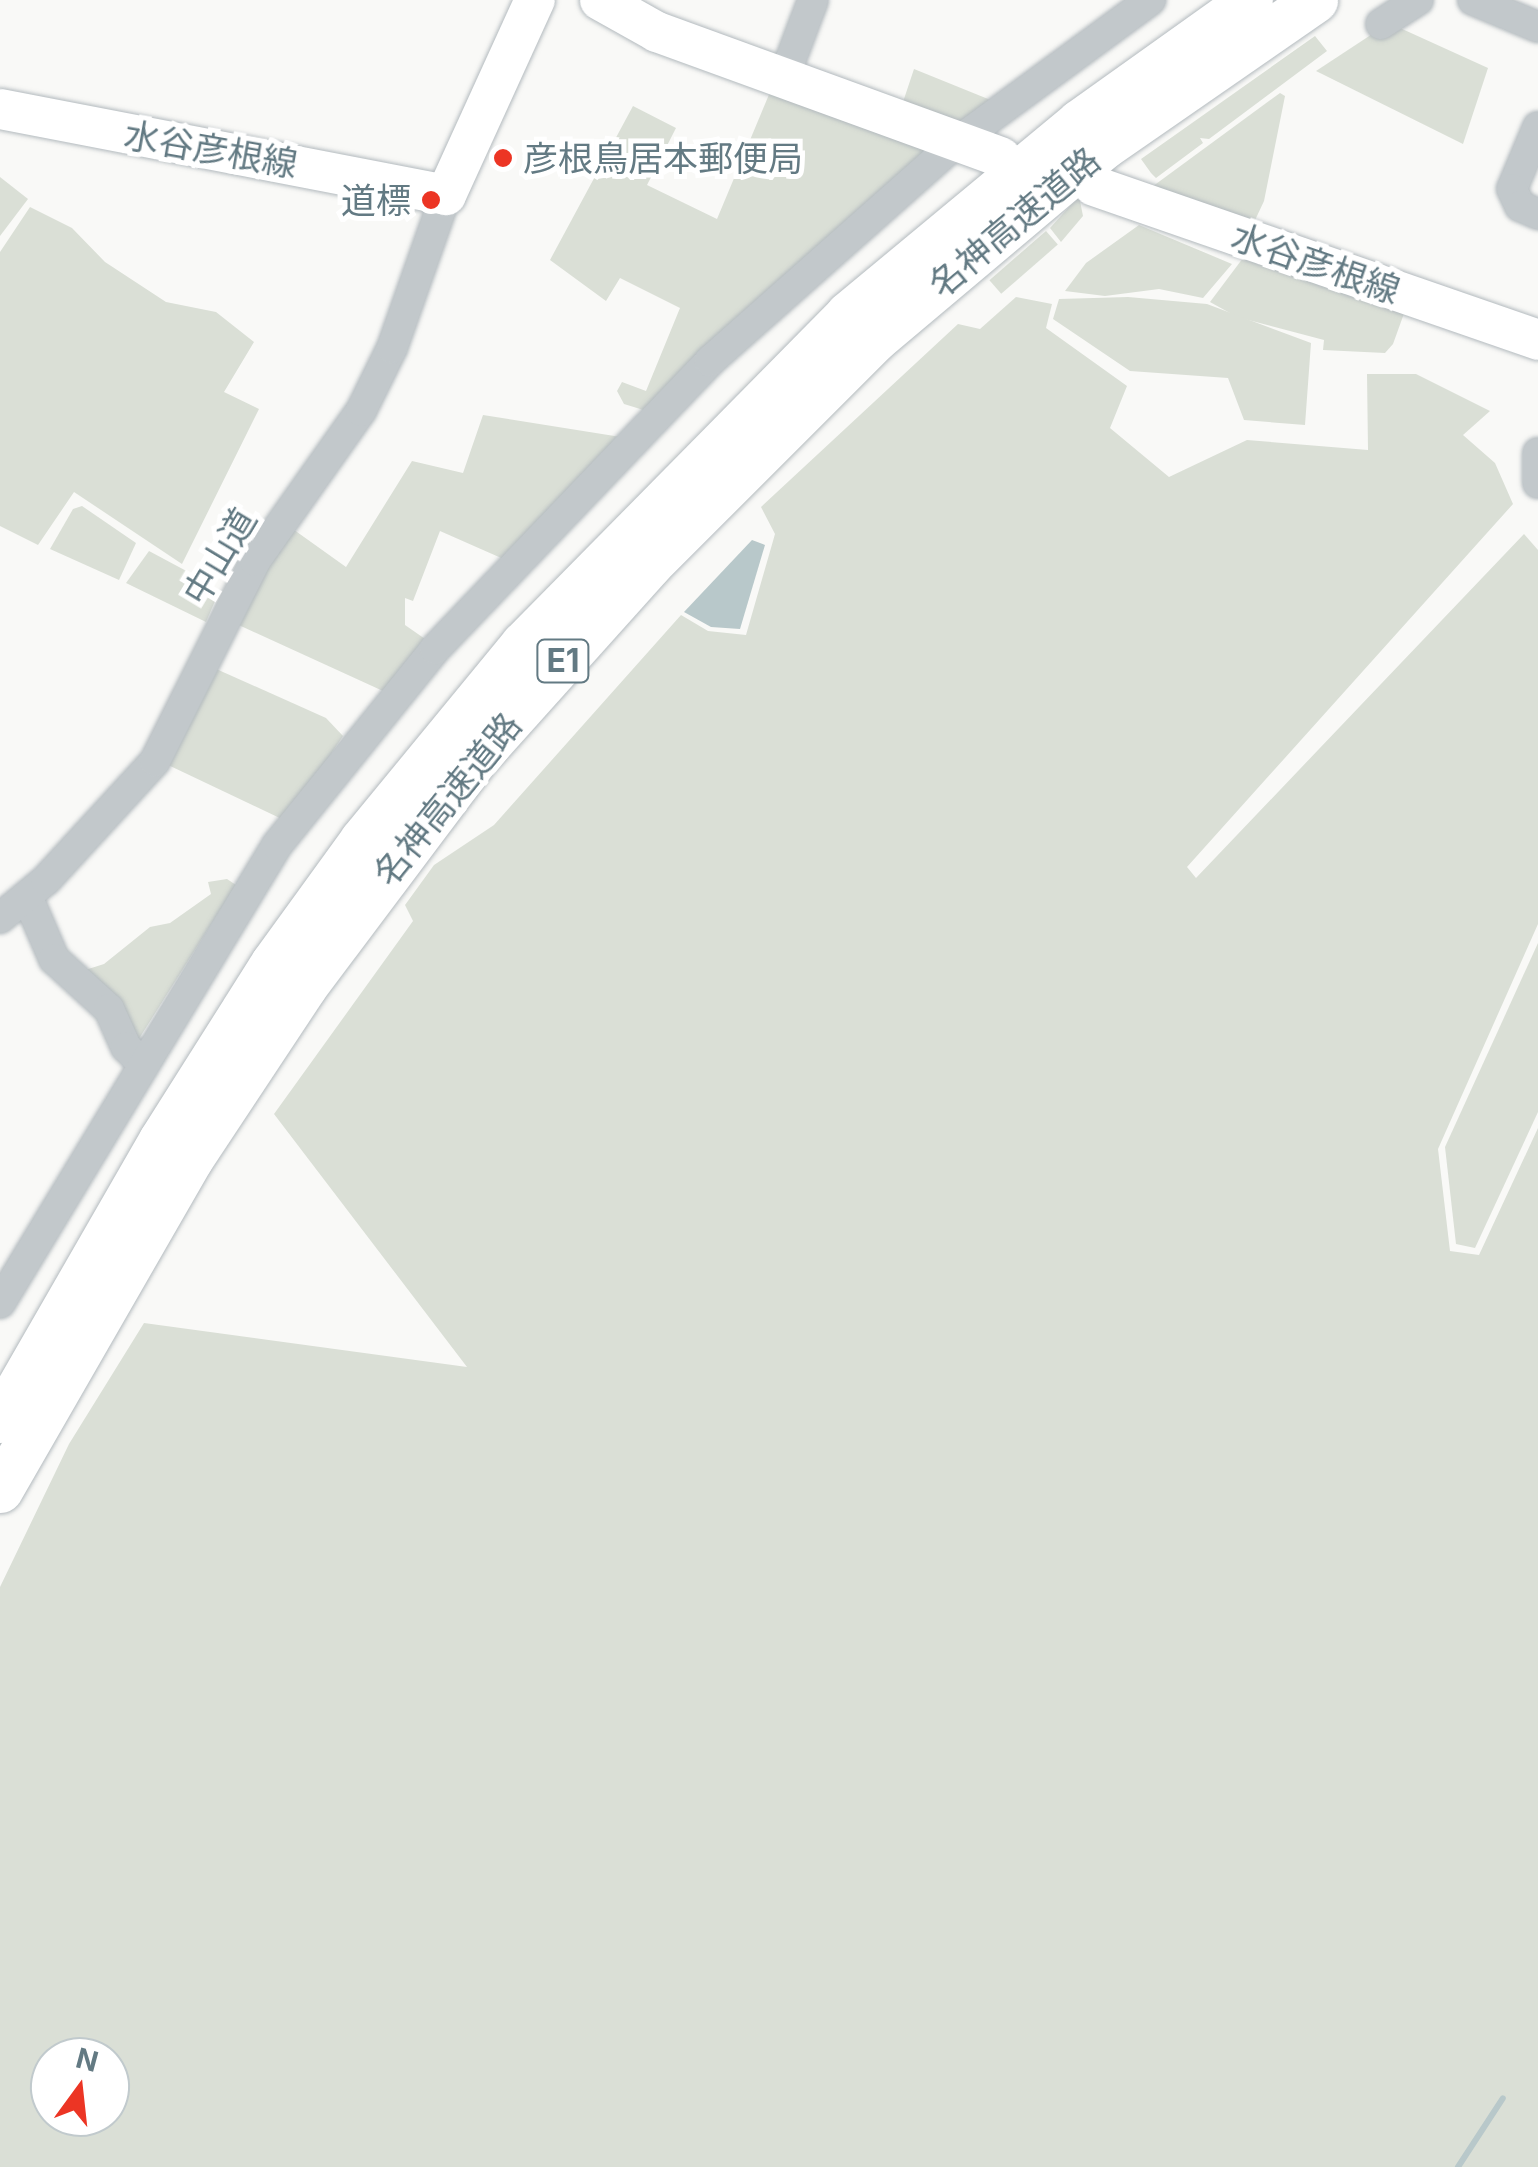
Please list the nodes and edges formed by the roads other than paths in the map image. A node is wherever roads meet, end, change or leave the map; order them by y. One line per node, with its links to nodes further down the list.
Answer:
1 (535, 0): 17 (main road)
2 (600, 0): 11 (main road)
3 (812, 0): 11 (street)
4 (1150, 0): 14 (street)
5 (1250, 0): 26 (highway, 名神高速道路 / E1)
6 (1316, 0): 27 (highway, 名神高速道路 / E1)
7 (1418, 0): 9 (street)
8 (1473, 0): 10 (street)
9 (1381, 24)
10 (1538, 27)
11 (782, 80): 14 (main road)
12 (0, 109): 17 (main road, 水谷彦根線)
13 (1538, 127): 18 (street)
14 (957, 142): 15 (main road); 24 (street)
15 (1001, 157)
16 (1094, 186): 19 (main road, 水谷彦根線)
17 (446, 195): 22 (street, 中山道)
18 (1538, 214)
19 (1538, 340)
20 (1538, 453): 21 (street)
21 (1538, 483)
22 (27, 896): 23 (street, 中山道); 24 (street)
23 (0, 918)
24 (141, 1062): 25 (street)
25 (0, 1302)
26 (0, 1420)
27 (0, 1490)

